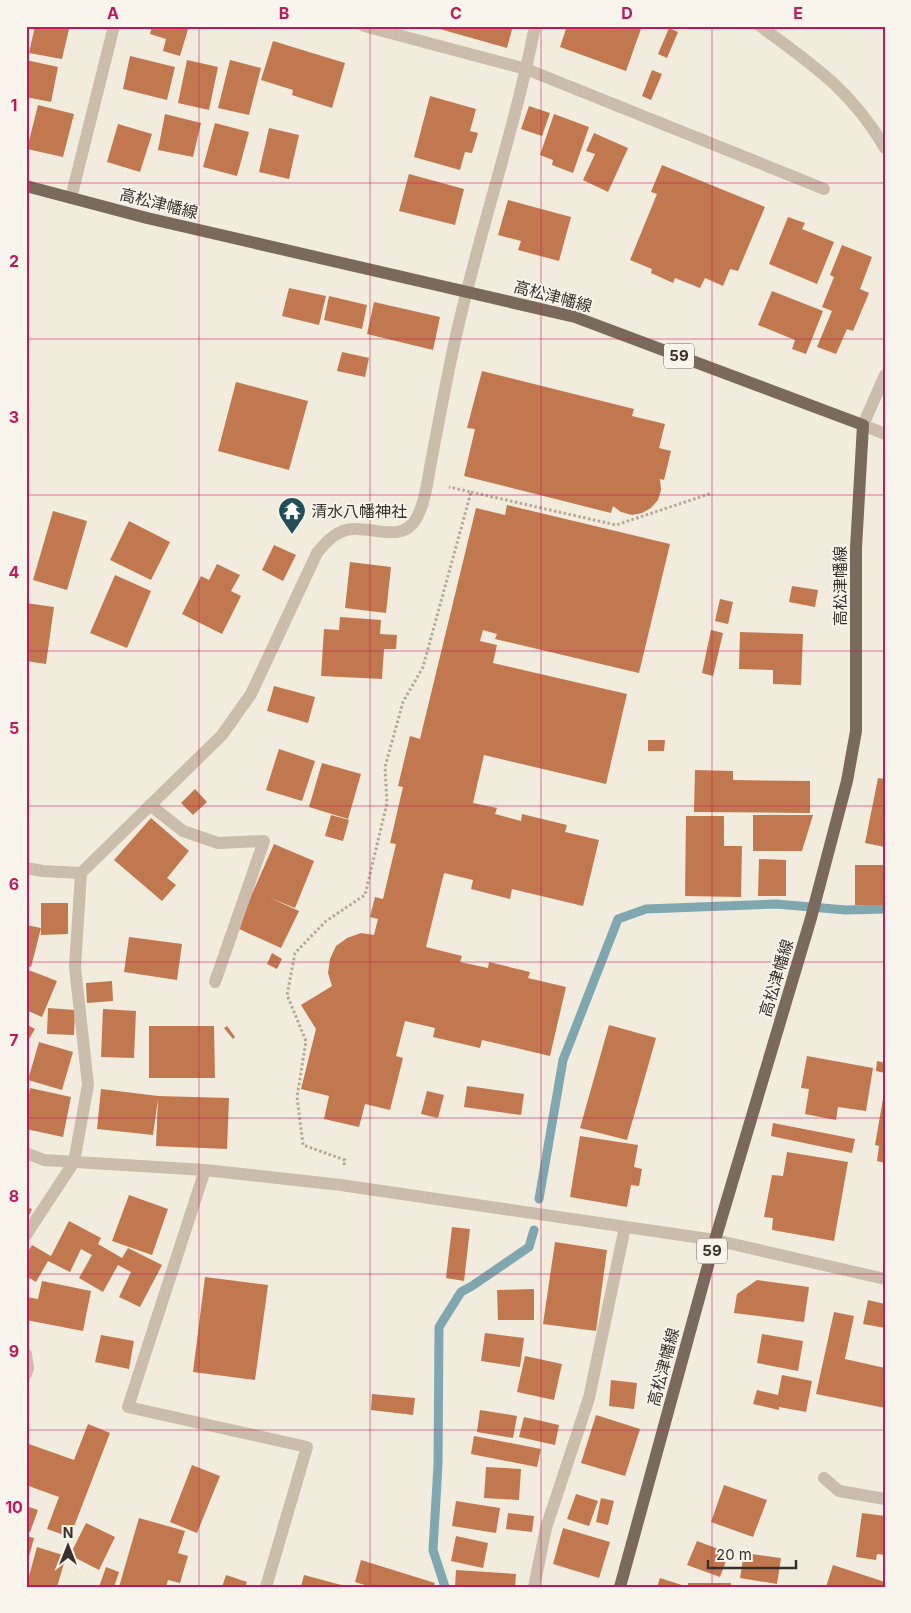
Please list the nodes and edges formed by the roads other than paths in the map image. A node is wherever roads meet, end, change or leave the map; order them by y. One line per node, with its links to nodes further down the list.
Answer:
1 (114, 26): 9 (street)
2 (364, 26): 5 (street)
3 (535, 26): 5 (street)
4 (760, 26): 6 (street)
5 (526, 69): 8 (street); 10 (street)
6 (885, 148)
7 (26, 186): 9 (main road, 高松津幡線 / 59)
8 (824, 189)
9 (71, 198): 10 (main road, 高松津幡線 / 59)
10 (467, 291): 12 (main road, 高松津幡線 / 59); 14 (street)
11 (885, 375): 12 (street)
12 (863, 425): 13 (street); 23 (main road, 高松津幡線 / 59)
13 (885, 434)
14 (150, 806): 16 (street); 17 (street)
15 (26, 868): 16 (street)
16 (81, 873): 19 (street)
17 (214, 982)
18 (26, 1153): 19 (street)
19 (74, 1162): 20 (street); 22 (street)
20 (206, 1170): 21 (street); 29 (street)
21 (625, 1227): 23 (street); 30 (street)
22 (26, 1235)
23 (715, 1240): 24 (street); 31 (main road, 高松津幡線 / 59)
24 (885, 1279)
25 (26, 1354): 26 (street)
26 (26, 1374)
27 (824, 1478): 28 (street)
28 (885, 1499)
29 (266, 1587)
30 (534, 1587)
31 (620, 1587)

